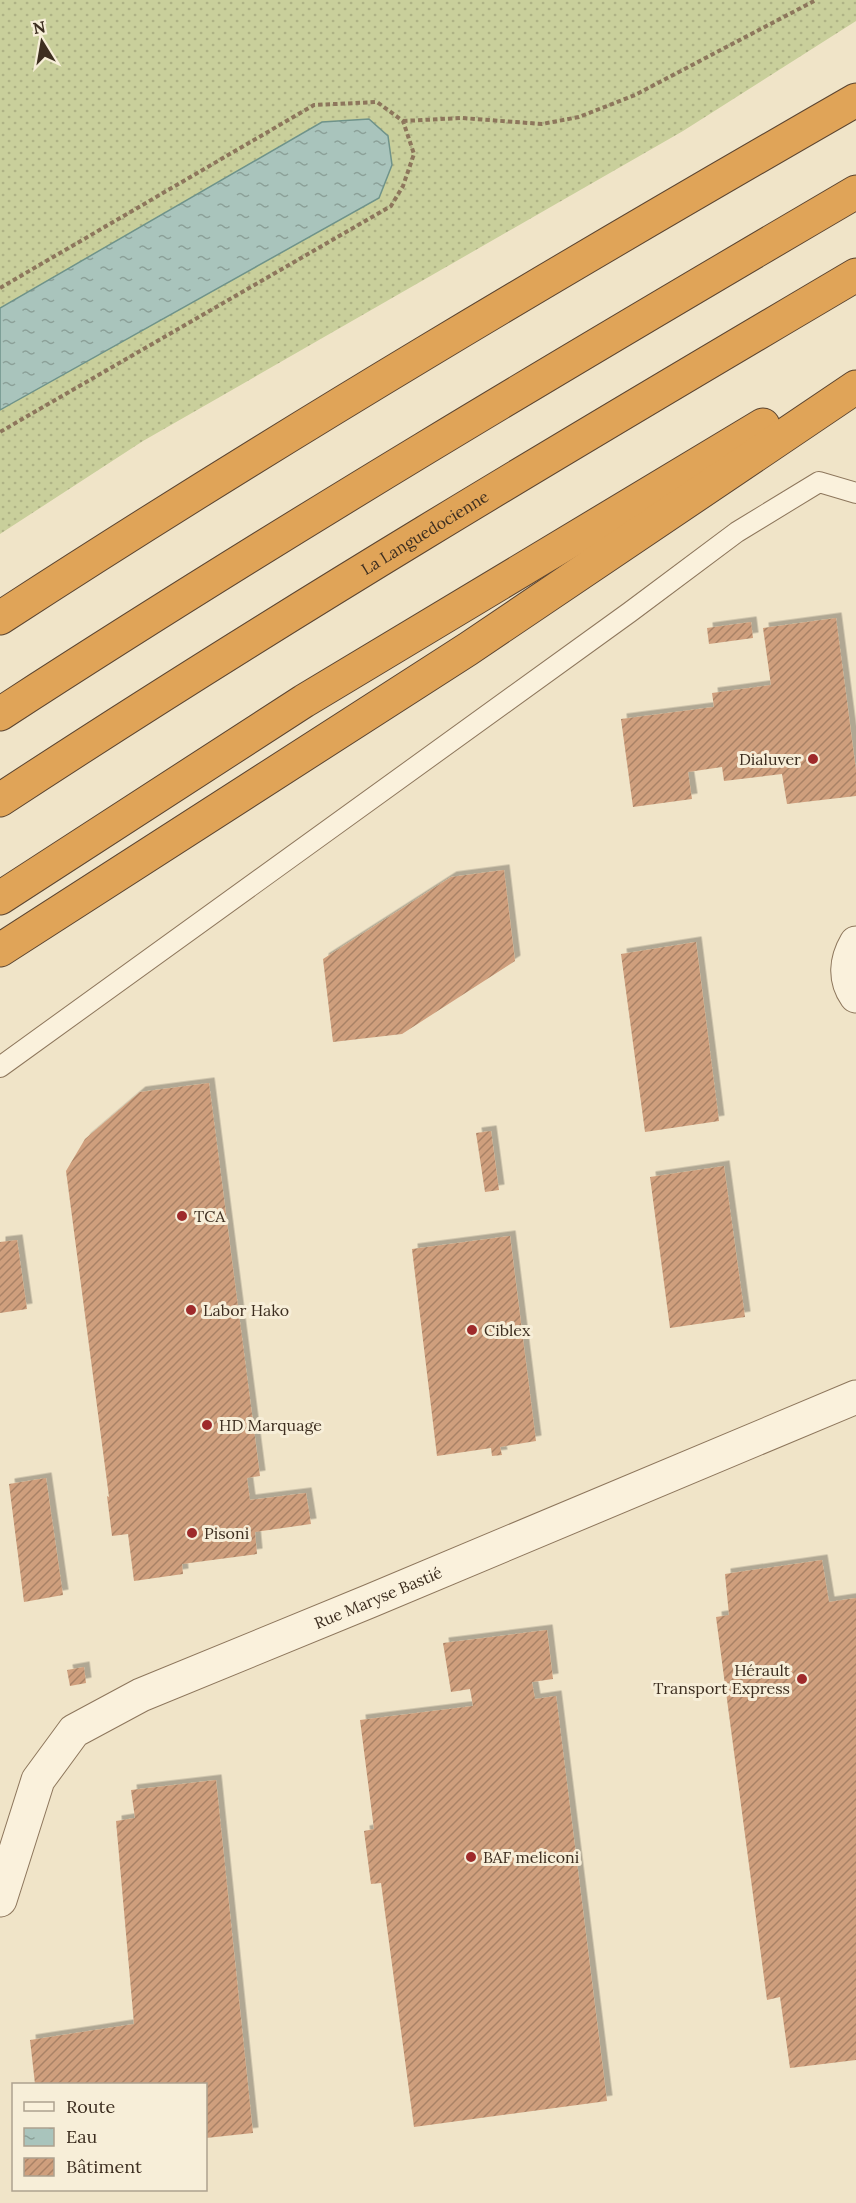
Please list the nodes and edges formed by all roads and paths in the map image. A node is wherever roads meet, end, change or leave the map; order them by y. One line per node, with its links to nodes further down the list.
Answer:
1 (816, 0): 3 (path)
2 (856, 100): 11 (highway)
3 (403, 121): 6 (path); 9 (path)
4 (856, 192): 14 (highway)
5 (856, 275): 15 (highway, La Languedocienne)
6 (0, 288)
7 (856, 369): 16 (highway)
8 (856, 387): 18 (highway)
9 (0, 432)
10 (856, 493): 20 (lane)
11 (69, 573): 12 (highway); 13 (highway)
12 (0, 611)
13 (0, 618)
14 (0, 714)
15 (0, 800)
16 (0, 898)
17 (856, 943): 19 (street)
18 (0, 950)
19 (856, 996)
20 (0, 1067)
21 (856, 1397): 22 (street, Rue Maryse Bastié)
22 (0, 1900)

